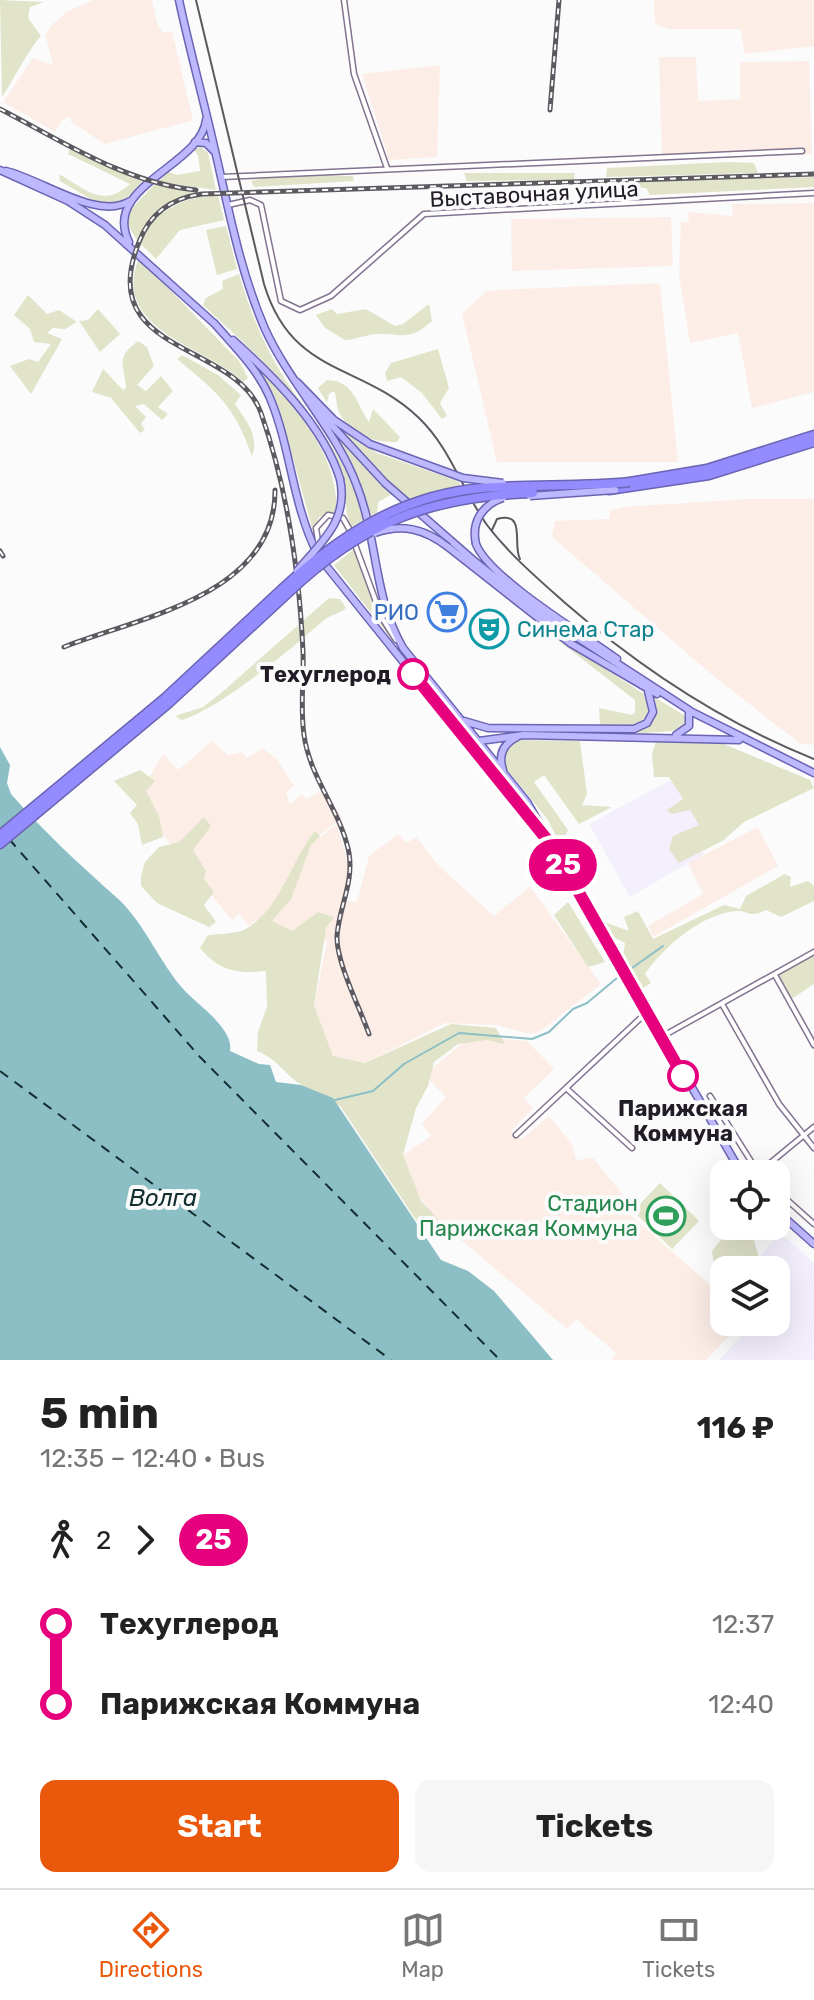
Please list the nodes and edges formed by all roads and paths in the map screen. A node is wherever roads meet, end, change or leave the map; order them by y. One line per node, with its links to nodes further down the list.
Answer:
1 (179, 0): 3 (main road)
2 (344, 0): 7 (street)
3 (205, 112): 4 (main road); 6 (main road)
4 (195, 142): 6 (main road); 11 (main road)
5 (802, 151): 7 (street)
6 (216, 154): 9 (main road)
7 (387, 168): 9 (street)
8 (0, 170): 11 (main road); 13 (main road)
9 (221, 177): 12 (main road)
10 (814, 193): 12 (street, Выставочная улица)
11 (133, 199): 13 (main road)
12 (228, 205): 15 (main road)
13 (130, 244): 14 (main road)
14 (214, 323): 19 (main road); 21 (main road, bridge)
15 (287, 370): 17 (main road, bridge); 22 (main road); 23 (main road)
16 (813, 437): 17 (highway); 18 (highway)
17 (630, 482): 21 (highway, bridge)
18 (615, 490): 20 (highway, bridge); 23 (main road, bridge)
19 (325, 565): 22 (street); 28 (main road)
20 (304, 578): 24 (main road, bridge); 26 (highway, bridge)
21 (282, 589): 26 (highway)
22 (403, 648): 27 (main road)
23 (638, 677): 25 (main road)
24 (643, 686): 25 (main road); 30 (main road)
25 (689, 710): 32 (main road); 34 (main road)
26 (146, 719): 37 (highway); 39 (highway)
27 (461, 719): 29 (main road); 33 (main road)
28 (461, 732): 33 (main road); 38 (main road)
29 (588, 733): 30 (main road); 31 (main road)
30 (627, 734): 32 (main road)
31 (524, 735): 33 (main road); 35 (main road)
32 (670, 737): 34 (main road)
33 (478, 741): 35 (main road)
34 (746, 741): 36 (main road)
35 (505, 773): 38 (main road)
36 (814, 773)
37 (0, 835)
38 (547, 837): 43 (main road)
39 (0, 844)
40 (814, 952): 41 (street)
41 (775, 975): 42 (street); 45 (street)
42 (722, 1004): 44 (street); 50 (street)
43 (647, 1012): 44 (main road); 46 (street)
44 (661, 1037): 53 (main road)
45 (814, 1045)
46 (566, 1088): 49 (street); 51 (street)
47 (710, 1096): 54 (street)
48 (814, 1127): 50 (street)
49 (516, 1135)
50 (802, 1136): 52 (street); 55 (street)
51 (632, 1148)
52 (814, 1148)
53 (734, 1160)
54 (749, 1160)
55 (774, 1160)
56 (790, 1203): 58 (street)
57 (790, 1223): 59 (main road)
58 (814, 1224)
59 (814, 1244)

